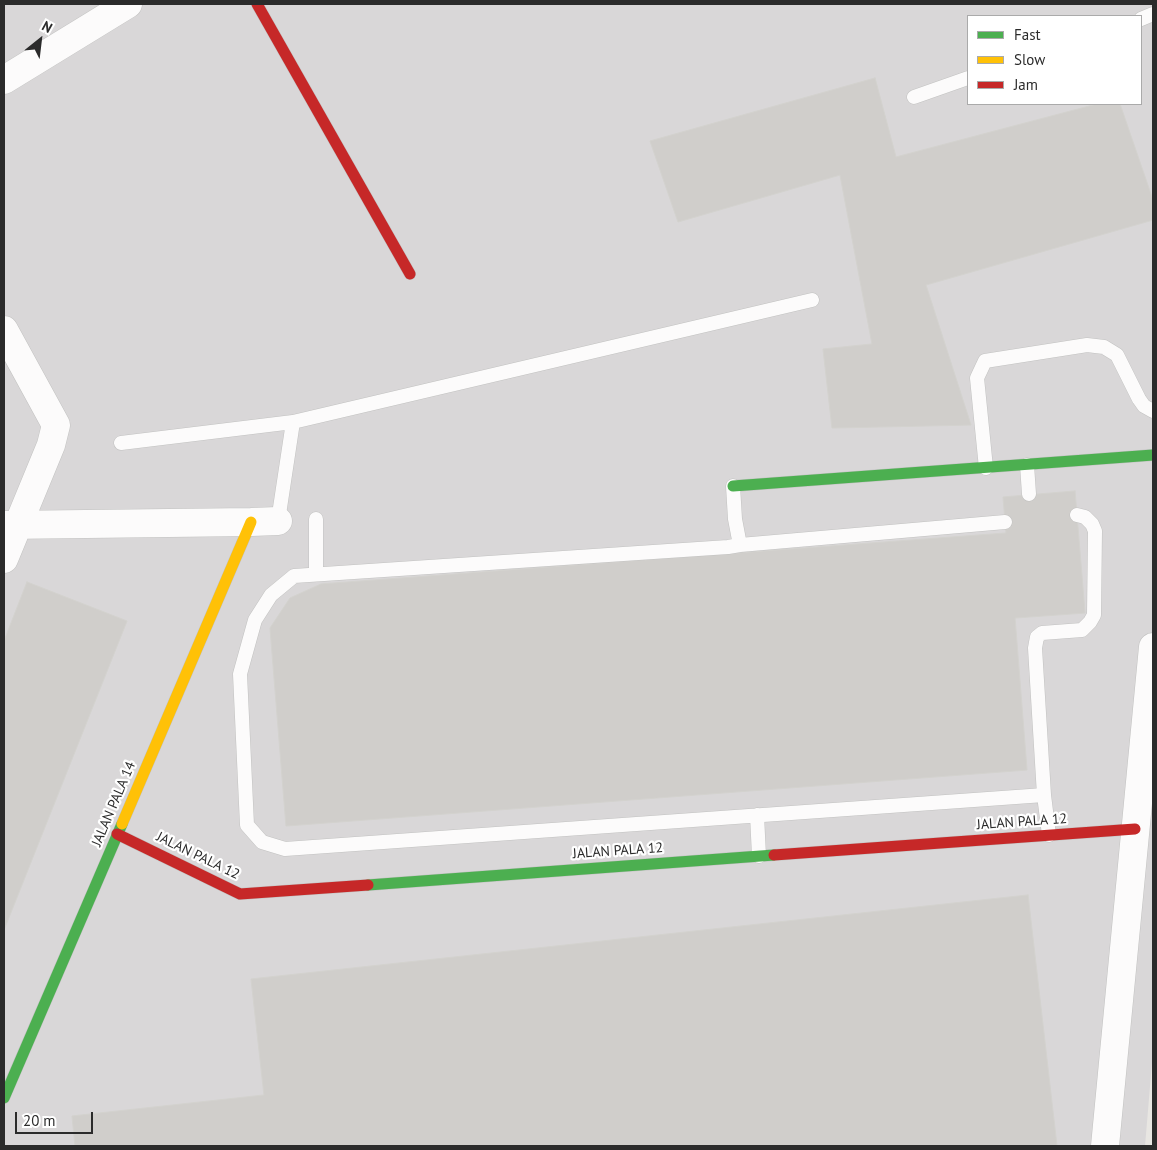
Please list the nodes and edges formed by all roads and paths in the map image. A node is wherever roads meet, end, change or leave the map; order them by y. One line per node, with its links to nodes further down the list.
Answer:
1 (128, 4): 4 (street)
2 (257, 4): 6 (street)
3 (967, 78): 5 (lane)
4 (4, 80)
5 (914, 97)
6 (410, 274)
7 (812, 300): 10 (lane)
8 (4, 330): 21 (street)
9 (1153, 410): 14 (lane)
10 (293, 422): 11 (lane); 19 (lane)
11 (121, 443)
12 (1153, 455): 13 (street)
13 (1027, 465): 14 (street); 16 (lane)
14 (986, 468): 15 (street)
15 (733, 486): 22 (lane)
16 (1030, 494)
17 (1077, 515): 26 (lane)
18 (316, 519): 24 (lane)
19 (265, 521): 21 (street); 29 (street, JALAN PALA 14)
20 (1004, 522): 22 (lane)
21 (11, 525): 23 (street)
22 (740, 545): 24 (lane)
23 (4, 558)
24 (316, 573): 27 (lane)
25 (1153, 647): 28 (street)
26 (1044, 795): 27 (lane); 30 (lane)
27 (757, 815): 31 (lane)
28 (1135, 829): 30 (street, JALAN PALA 12); 33 (street)
29 (117, 834): 31 (street, JALAN PALA 12); 32 (street, JALAN PALA 14)
30 (1049, 835): 31 (street, JALAN PALA 12)
31 (759, 856)
32 (4, 1098)
33 (1105, 1146)

